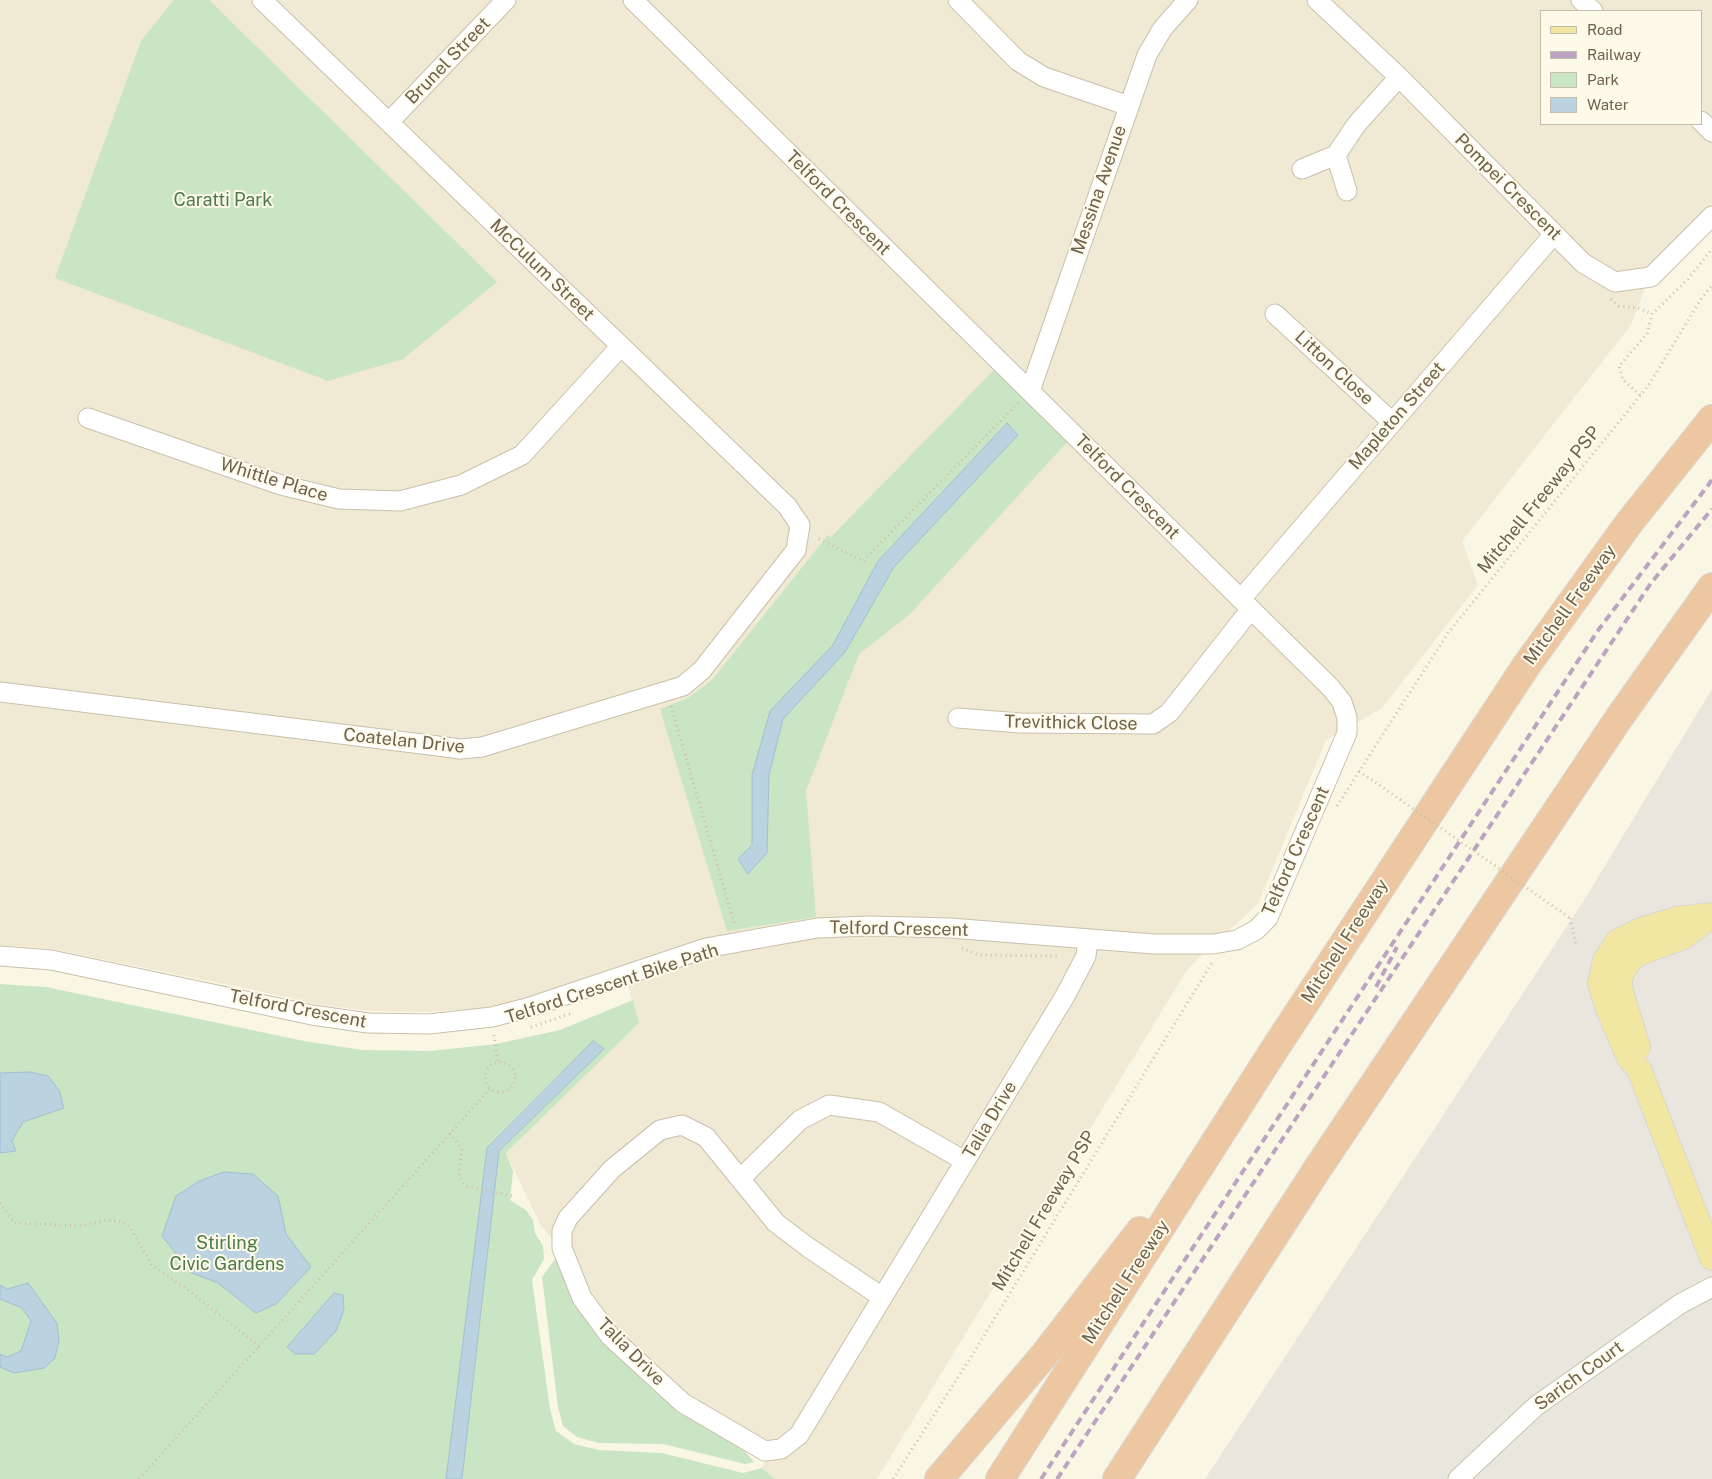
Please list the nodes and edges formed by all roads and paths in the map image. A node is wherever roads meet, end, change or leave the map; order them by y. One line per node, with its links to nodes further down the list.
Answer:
1 (262, 0): 11 (street, McCulum Street)
2 (506, 0): 11 (street, Brunel Street)
3 (633, 0): 23 (street, Telford Crescent)
4 (958, 0): 10 (street)
5 (1188, 0): 10 (street, Messina Avenue)
6 (1317, 0): 9 (street, Pompei Crescent)
7 (1582, 0): 8 (street)
8 (1592, 10)
9 (1399, 77): 14 (street); 18 (street, Pompei Crescent)
10 (1129, 106): 23 (street, Messina Avenue)
11 (389, 122): 22 (street, McCulum Street)
12 (1702, 122): 13 (street)
13 (1712, 132)
14 (1336, 155): 15 (street); 16 (street)
15 (1302, 169)
16 (1347, 191)
17 (1712, 216): 18 (street, Pompei Crescent)
18 (1554, 234): 27 (street, Mapleton Street)
19 (1712, 249): 24 (path)
20 (1712, 285): 24 (path, Mitchell Freeway PSP)
21 (1275, 314): 27 (street, Litton Close)
22 (622, 346): 25 (street, Whittle Place); 29 (street, McCulum Street)
23 (1030, 391): 28 (path); 31 (street, Telford Crescent)
24 (1640, 395): 35 (path, Mitchell Freeway PSP)
25 (88, 418)
26 (1712, 418): 50 (highway, Mitchell Freeway)
27 (1392, 422): 31 (street, Mapleton Street)
28 (819, 539)
29 (796, 550): 32 (street, Coatelan Drive)
30 (1712, 587): 65 (highway)
31 (1246, 604): 34 (street, Trevithick Close); 41 (street, Telford Crescent)
32 (667, 691): 33 (street, Coatelan Drive); 38 (path)
33 (0, 692)
34 (958, 718)
35 (1386, 732)
36 (1359, 772): 39 (path, bridge)
37 (1712, 915): 57 (main road)
38 (739, 941): 41 (street, Telford Crescent); 42 (street, Telford Crescent)
39 (1576, 945)
40 (957, 947): 41 (path)
41 (1087, 947): 53 (street, Talia Drive)
42 (0, 956)
43 (1216, 956): 62 (path, Mitchell Freeway PSP)
44 (576, 1012): 45 (path, Telford Crescent Bike Path)
45 (526, 1028)
46 (504, 1034): 47 (path, Telford Crescent Bike Path)
47 (494, 1035): 48 (path, Telford Crescent Bike Path); 49 (path)
48 (485, 1036)
49 (498, 1062): 51 (path); 51 (path)
50 (1250, 1088): 63 (highway); 64 (highway, Mitchell Freeway)
51 (490, 1089): 52 (path)
52 (450, 1133): 55 (path); 60 (path)
53 (965, 1161): 54 (street); 59 (street, Talia Drive)
54 (740, 1179): 59 (street, Talia Drive); 59 (street, Talia Drive)
55 (512, 1196)
56 (0, 1203): 60 (path)
57 (1712, 1258)
58 (1712, 1288): 66 (street, Sarich Court)
59 (882, 1297)
60 (259, 1346): 61 (path)
61 (139, 1479)
62 (893, 1479)
63 (939, 1479)
64 (1000, 1479)
65 (1117, 1479)
66 (1458, 1479)

